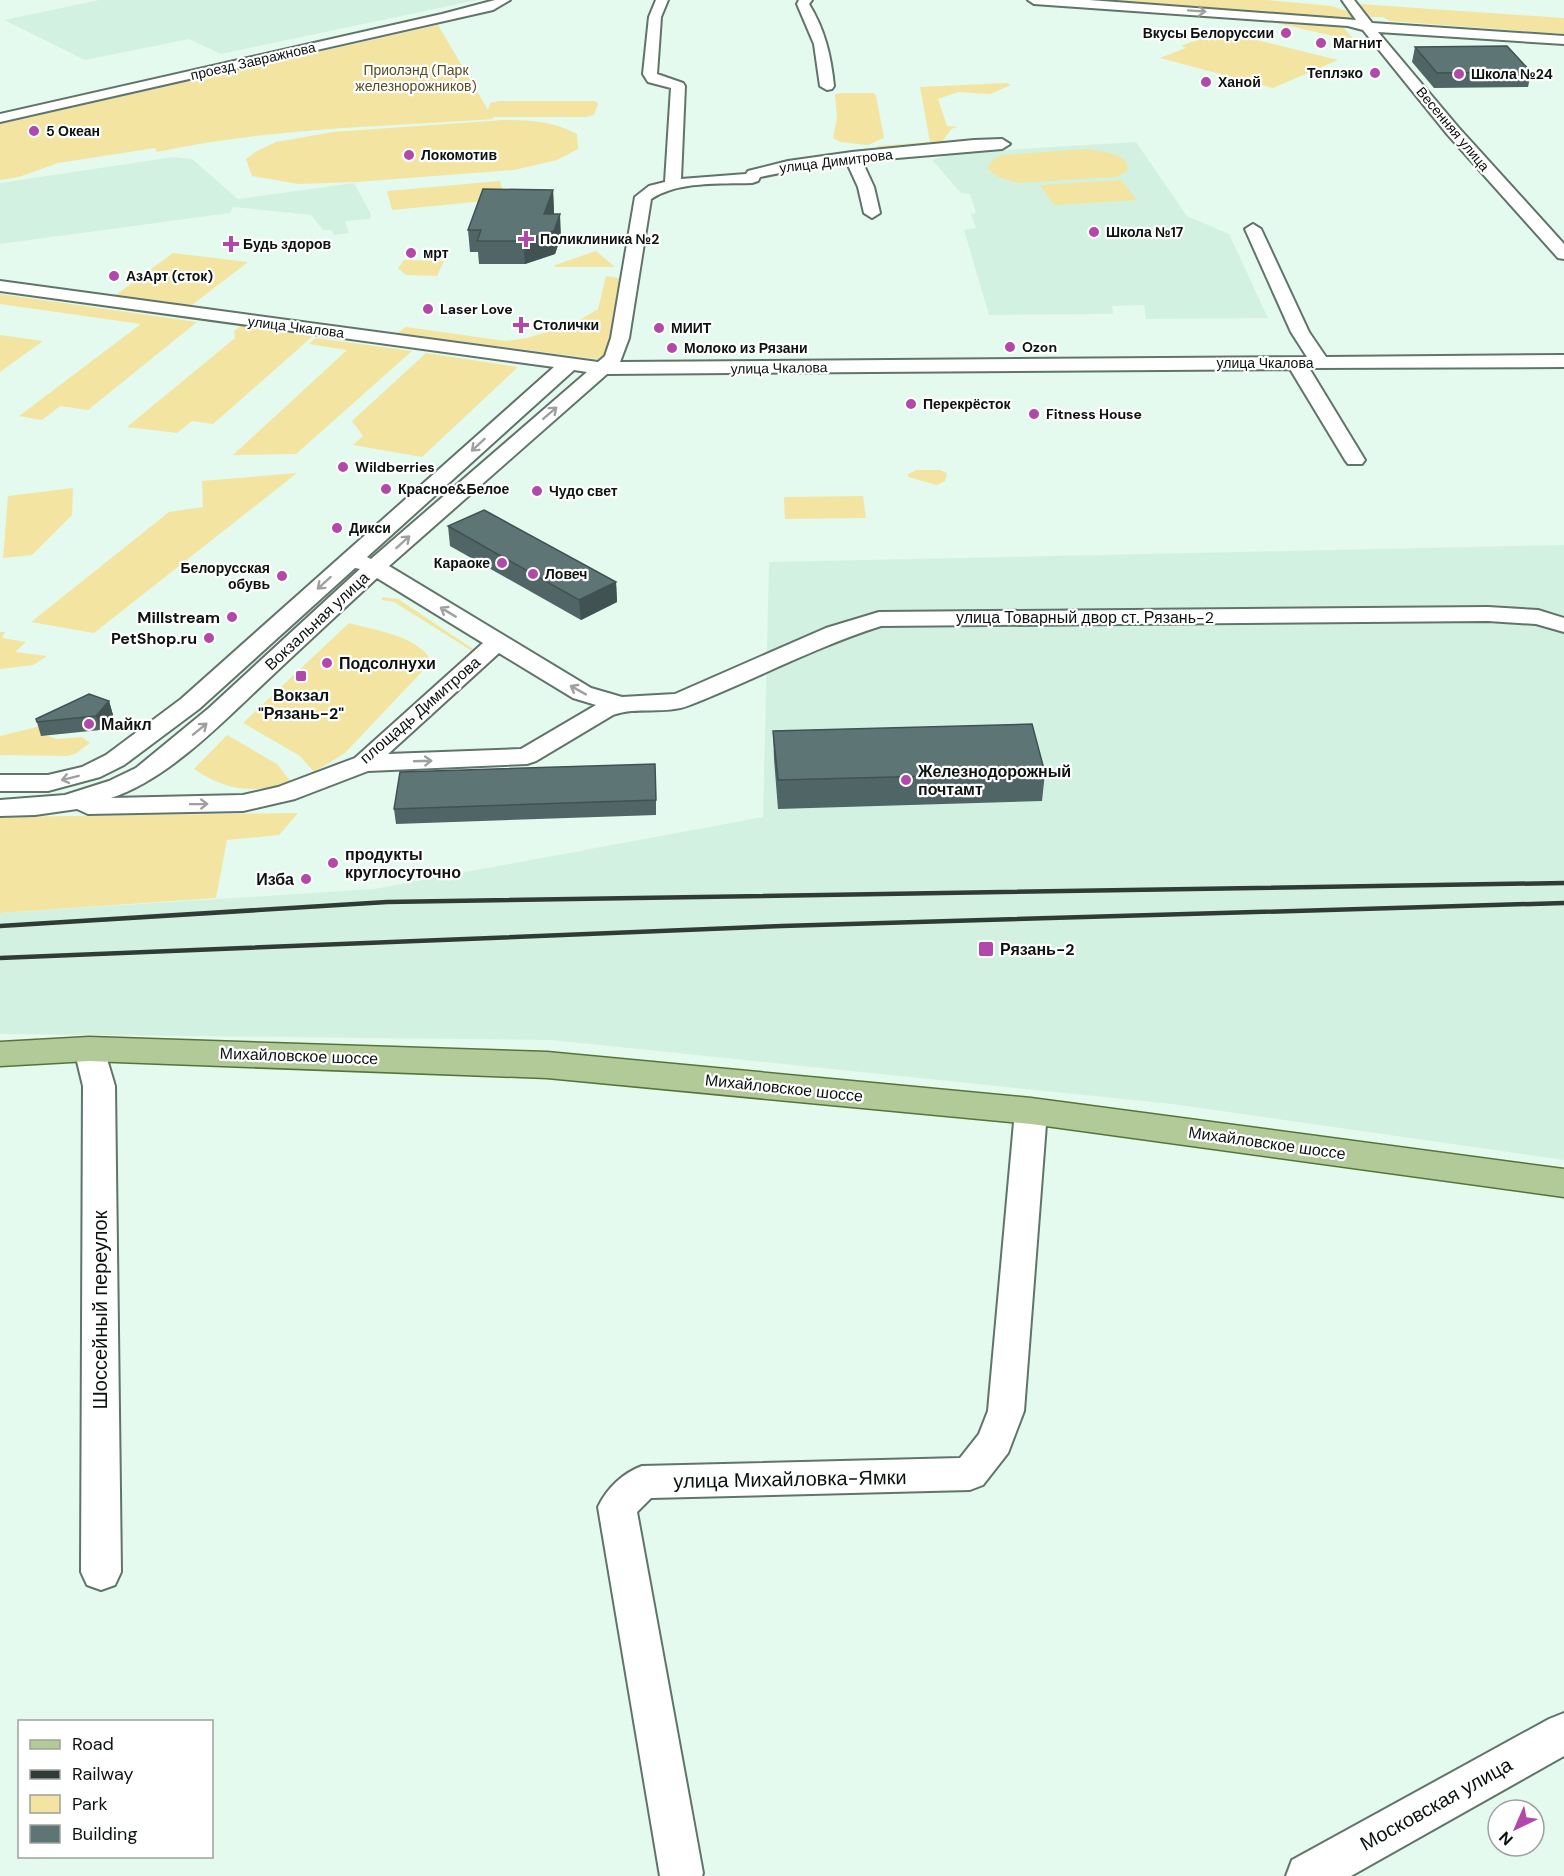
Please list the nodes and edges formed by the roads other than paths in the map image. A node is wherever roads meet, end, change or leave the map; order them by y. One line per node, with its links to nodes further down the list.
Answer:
1 (504, 0): 11 (street, проезд Завражнова)
2 (662, 0): 14 (street)
3 (1034, 0): 7 (street, one-way to 7)
4 (804, 2): 10 (street)
5 (1349, 2): 6 (street); 7 (street, Весенняя улица)
6 (1333, 3)
7 (1365, 24): 8 (street); 9 (street); 17 (street, Весенняя улица)
8 (1564, 35)
9 (1564, 40)
10 (827, 86)
11 (0, 118)
12 (1002, 144): 13 (street, улица Димитрова)
13 (852, 157): 14 (street, улица Димитрова); 15 (street)
14 (673, 185): 23 (street, улица Димитрова)
15 (872, 213)
16 (1253, 229): 20 (street)
17 (1564, 254)
18 (0, 286): 22 (street, улица Чкалова)
19 (1564, 361): 20 (street, улица Чкалова)
20 (1320, 362): 21 (street, улица Чкалова)
21 (1296, 363): 23 (street, улица Чкалова); 24 (street)
22 (568, 364): 23 (street, улица Чкалова); 25 (street, Вокзальная улица, one-way to 25)
23 (602, 368): 26 (street, Вокзальная улица, one-way to 23)
24 (1354, 460)
25 (350, 559): 26 (street, площадь Димитрова); 30 (street, Вокзальная улица, one-way to 30)
26 (375, 567): 28 (street, площадь Димитрова, one-way to 26); 32 (street, Вокзальная улица, one-way to 26)
27 (1564, 624): 29 (street, улица Товарный двор ст. Рязань-2)
28 (498, 642): 29 (street, one-way to 28); 31 (street, площадь Димитрова)
29 (621, 704): 31 (street, one-way to 29)
30 (115, 760): 32 (street); 33 (street, Вокзальная улица, one-way to 33)
31 (364, 763): 34 (street, площадь Димитрова, one-way to 31)
32 (128, 782): 34 (street); 35 (street, Вокзальная улица)
33 (0, 783)
34 (165, 805): 35 (street, площадь Димитрова)
35 (35, 807): 36 (street, Вокзальная улица)
36 (0, 808)
37 (89, 1049): 38 (main road, Михайловское шоссе); 39 (main road, Михайловское шоссе); 41 (street, Шоссейный переулок)
38 (0, 1054)
39 (1031, 1111): 40 (main road, Михайловское шоссе); 43 (street, улица Михайловка-Ямки)
40 (1564, 1183)
41 (101, 1572)
42 (1564, 1733): 44 (street, Московская улица)
43 (681, 1873)
44 (1308, 1876)

